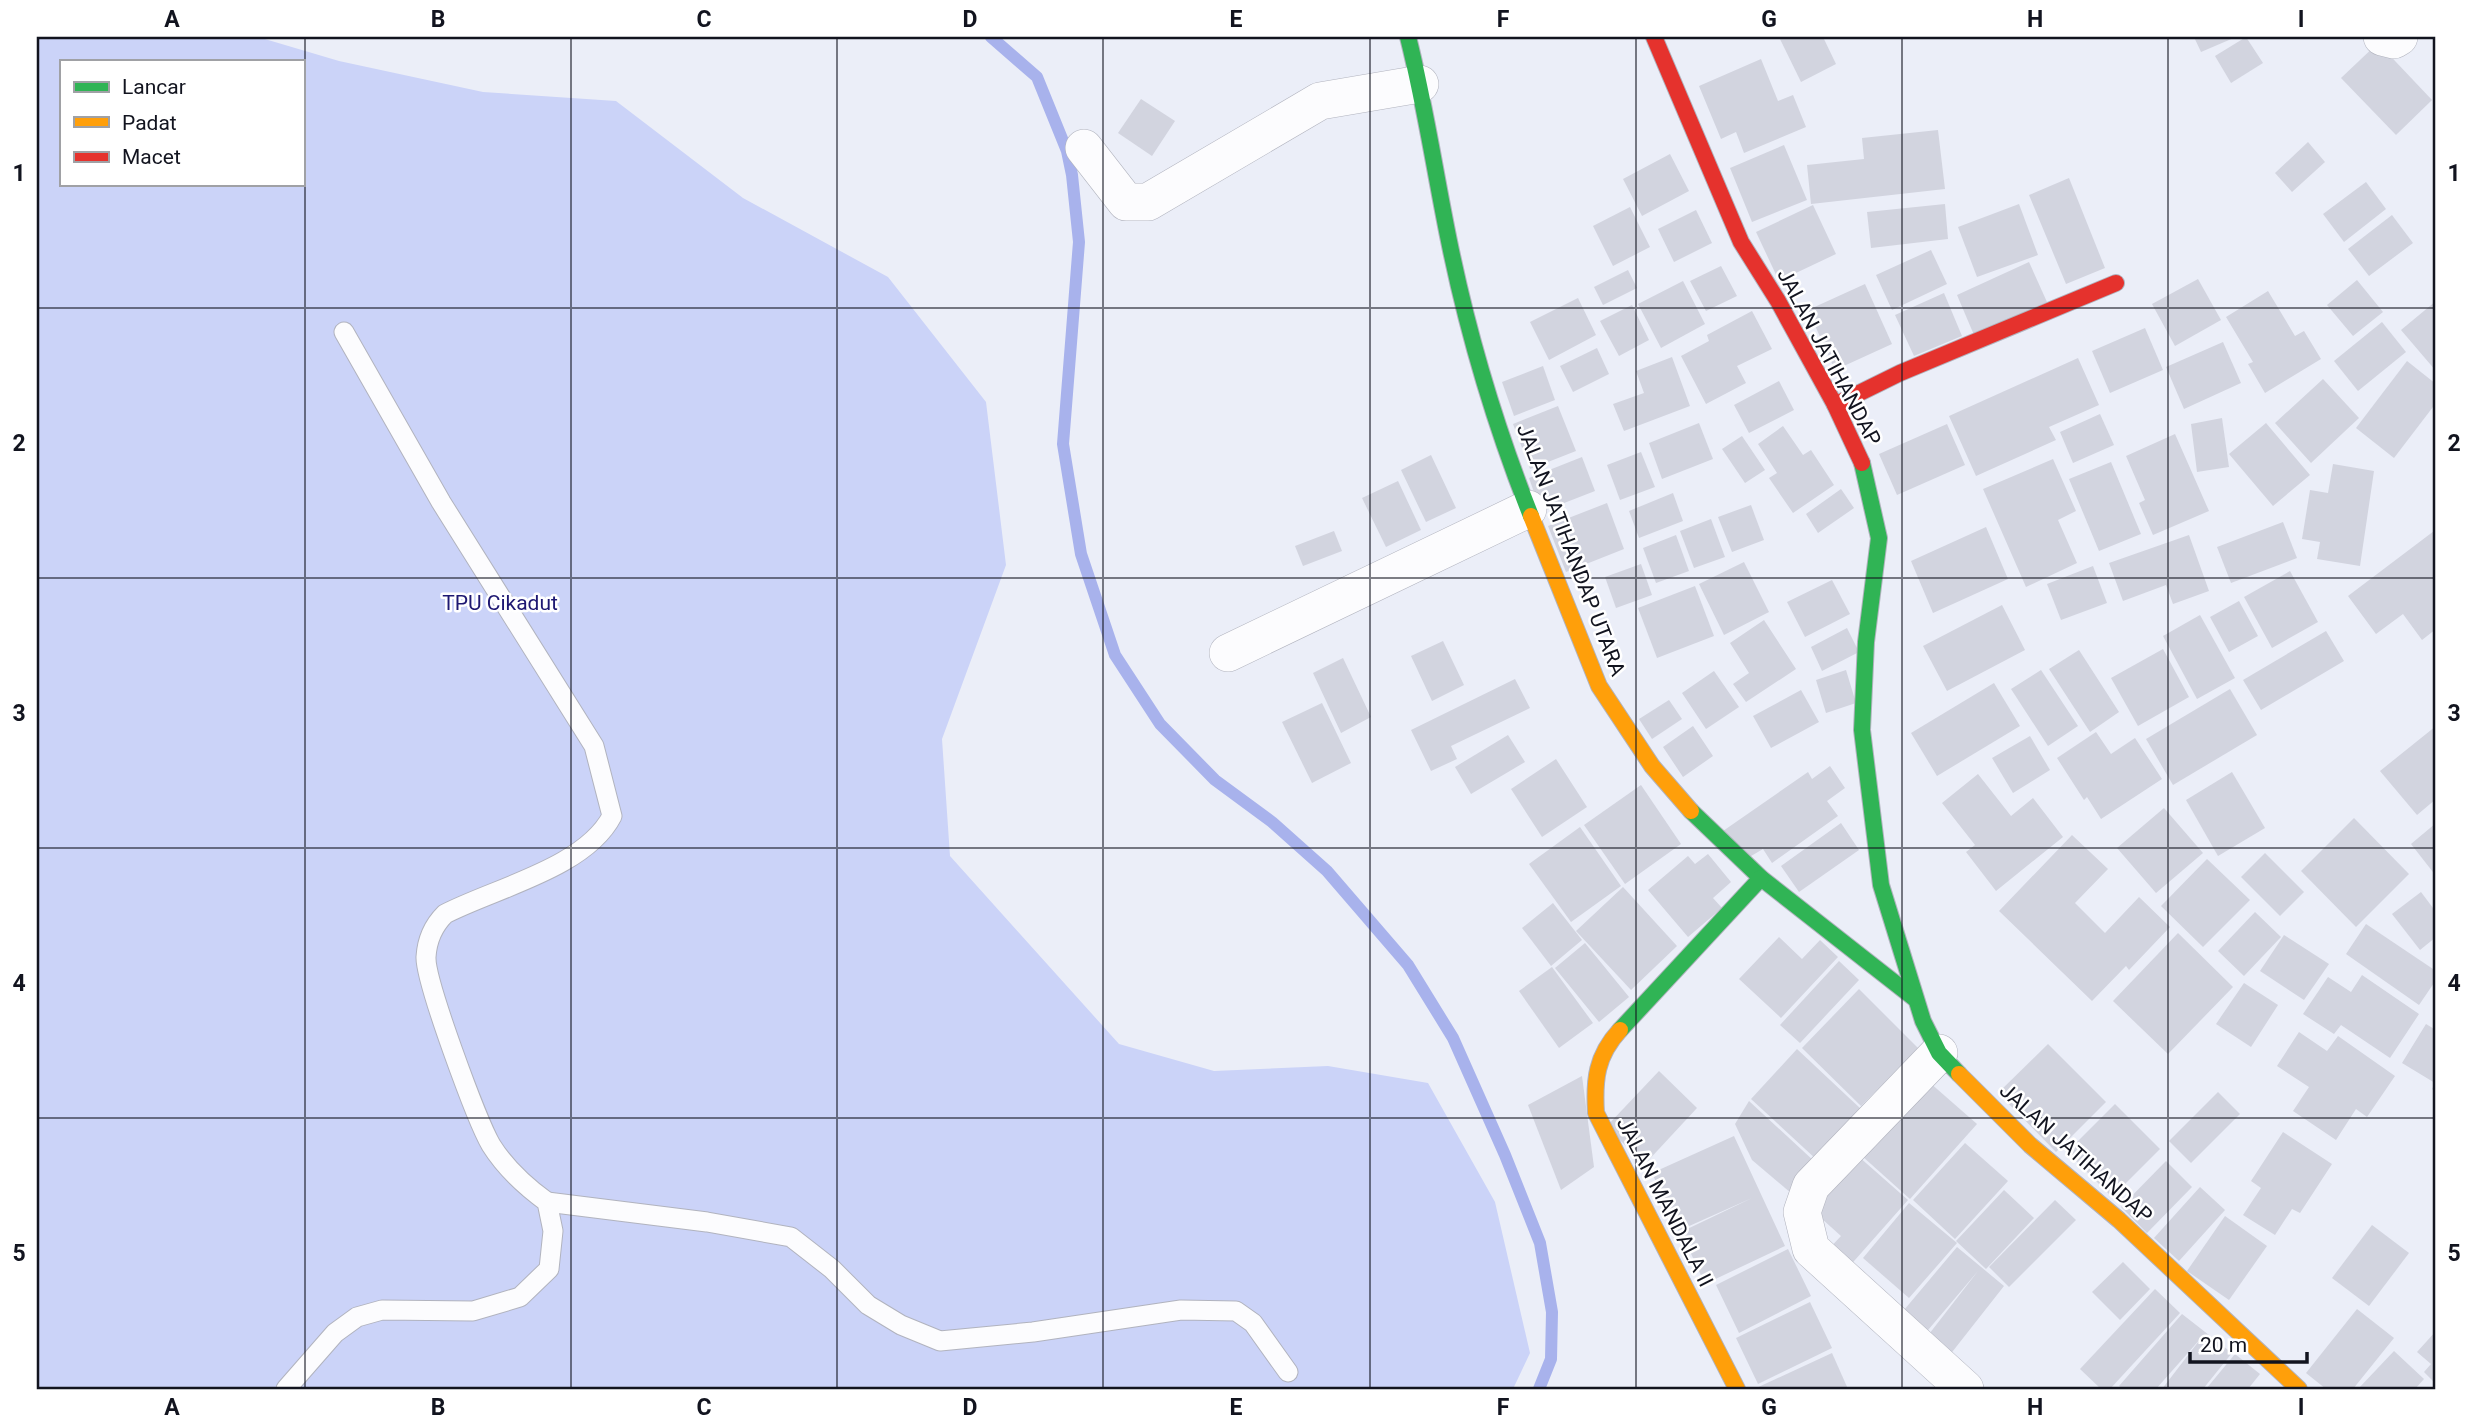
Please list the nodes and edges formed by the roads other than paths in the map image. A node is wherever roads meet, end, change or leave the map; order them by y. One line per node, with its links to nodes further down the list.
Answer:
1 (1408, 37): 5 (street, JALAN JATIHANDAP UTARA)
2 (1654, 37): 9 (street, JALAN JATIHANDAP)
3 (2382, 37): 4 (street)
4 (2399, 37)
5 (1420, 84): 6 (street); 10 (street, JALAN JATIHANDAP UTARA)
6 (1084, 148)
7 (2116, 283): 9 (street)
8 (344, 332): 15 (lane)
9 (1835, 405): 13 (street, JALAN JATIHANDAP)
10 (1528, 509): 11 (street); 12 (street, JALAN JATIHANDAP UTARA)
11 (1228, 653)
12 (1761, 878): 13 (street, JALAN JATIHANDAP UTARA); 18 (street, JALAN MANDALA II)
13 (1914, 998): 14 (street, JALAN JATIHANDAP)
14 (1939, 1053): 19 (street); 20 (street, JALAN JATIHANDAP)
15 (547, 1202): 16 (lane); 17 (lane)
16 (1288, 1373)
17 (286, 1389)
18 (1737, 1389)
19 (1965, 1389)
20 (2299, 1389)

